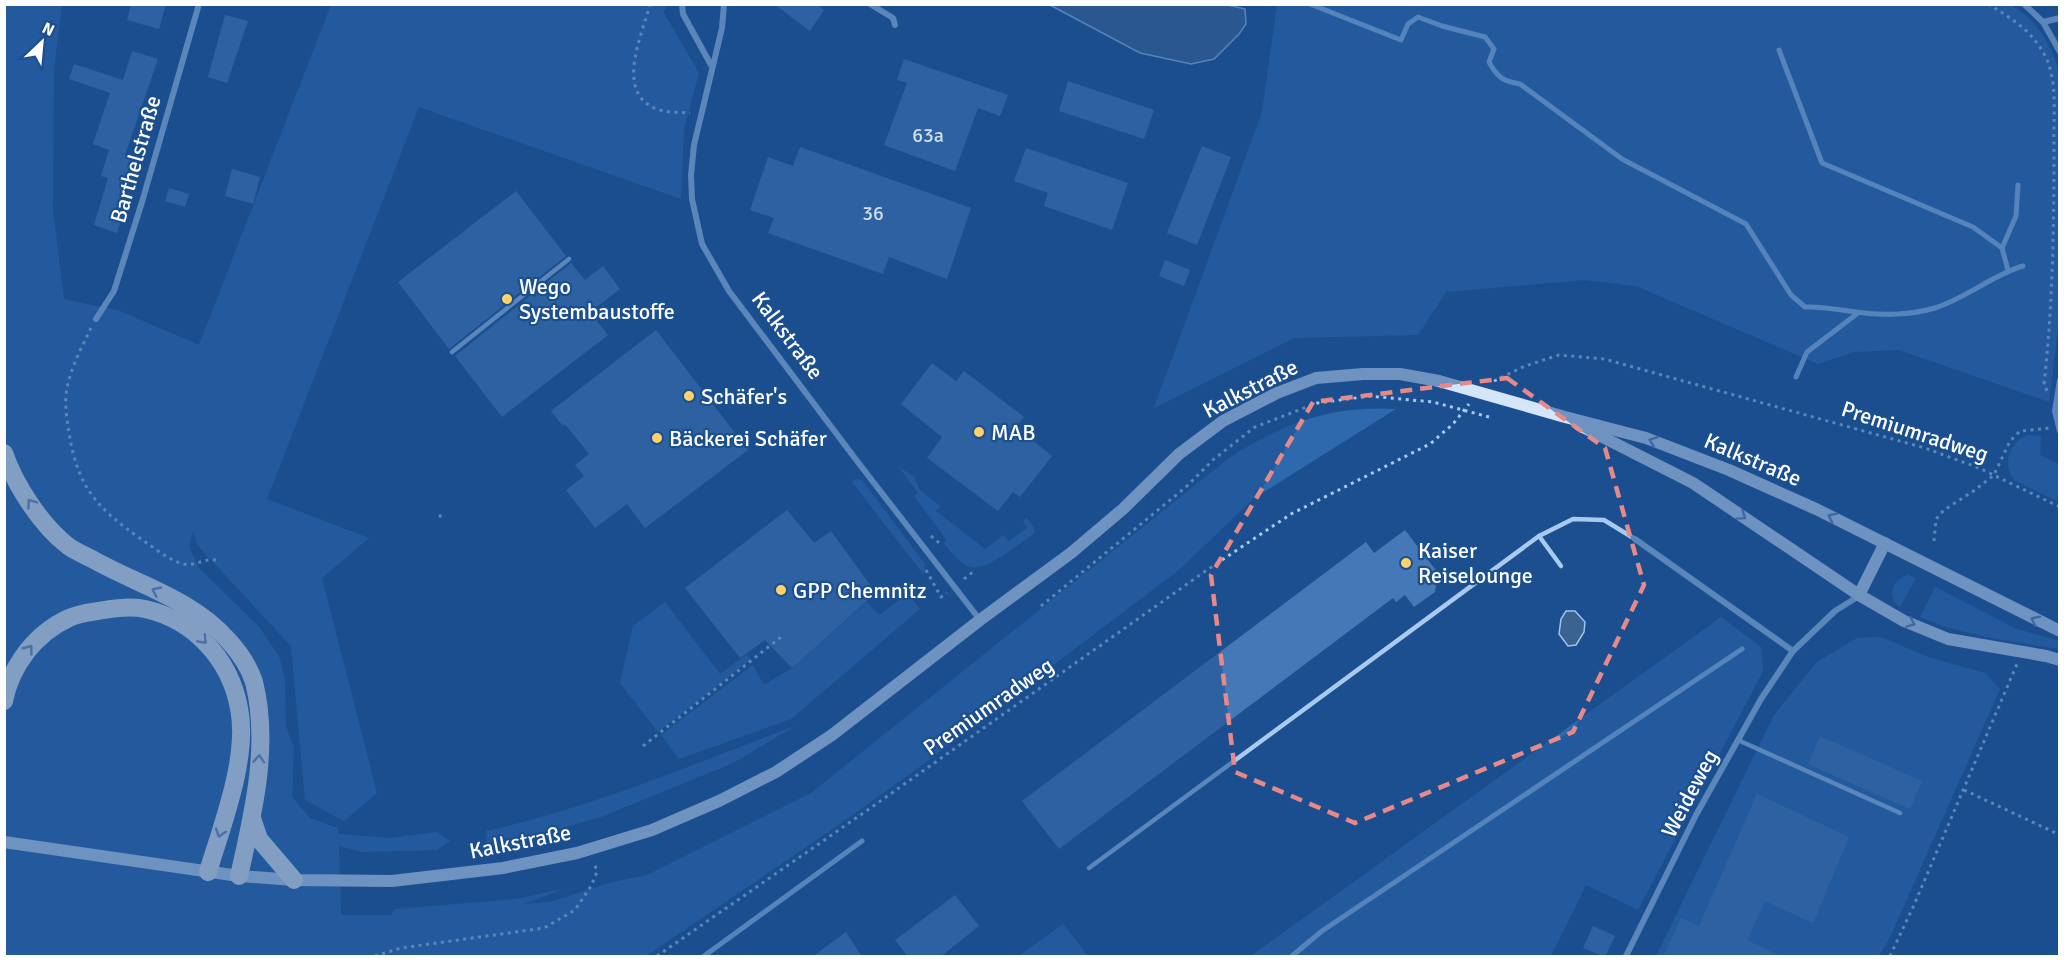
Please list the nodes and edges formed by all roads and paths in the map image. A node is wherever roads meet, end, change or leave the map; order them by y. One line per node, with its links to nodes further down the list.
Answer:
1 (199, 4): 15 (street, Barthelstraße)
2 (650, 4): 13 (path)
3 (682, 4): 12 (street)
4 (724, 4): 12 (street, Kalkstraße)
5 (870, 4): 10 (street)
6 (1988, 4): 19 (path)
7 (2024, 4): 9 (street)
8 (2060, 18): 9 (street)
9 (2043, 22): 11 (street)
10 (895, 25)
11 (2060, 52)
12 (712, 65): 13 (street, Kalkstraße)
13 (701, 114): 37 (street, Kalkstraße)
14 (568, 259): 16 (lane)
15 (96, 319): 33 (path)
16 (452, 352)
17 (2060, 380): 19 (street)
18 (1755, 399): 24 (path, Premiumradweg)
19 (2055, 411): 22 (street)
20 (1489, 417): 36 (path)
21 (1564, 417): 32 (main road, Kalkstraße, one-way to 21); 35 (main road, Kalkstraße, one-way to 35); 37 (main road, Kalkstraße)
22 (2059, 429): 24 (path)
23 (4, 453): 48 (highway, one-way to 23)
24 (1994, 475): 26 (path, Premiumradweg); 31 (path)
25 (1342, 487): 57 (path, Premiumradweg)
26 (2060, 507)
27 (444, 513): 28 (path)
28 (439, 517)
29 (1539, 536): 30 (lane); 34 (lane); 52 (lane)
30 (1635, 538): 40 (street)
31 (1934, 541)
32 (1885, 543): 35 (main road); 38 (main road, Kalkstraße, one-way to 32)
33 (216, 560)
34 (1561, 566)
35 (1859, 595): 40 (street, Weideweg); 41 (main road, Kalkstraße, one-way to 41)
36 (1041, 606)
37 (980, 620): 51 (main road, Kalkstraße)
38 (2060, 632)
39 (781, 637): 45 (path)
40 (1793, 651): 44 (street, Weideweg)
41 (2060, 660)
42 (2017, 664): 46 (path)
43 (4, 701): 53 (highway, one-way to 53)
44 (1738, 740): 47 (lane); 58 (street, Weideweg)
45 (643, 746)
46 (1964, 790): 49 (path); 59 (path)
47 (1900, 813)
48 (251, 818): 54 (highway); 55 (highway)
49 (2060, 835)
50 (4, 843): 53 (main road, Kalkstraße)
51 (591, 848): 55 (main road, Kalkstraße); 56 (path)
52 (1089, 868)
53 (208, 872): 54 (main road, Kalkstraße)
54 (239, 876): 55 (main road, Kalkstraße)
55 (294, 880)
56 (375, 957)
57 (657, 957)
58 (1626, 957)
59 (1890, 957)

